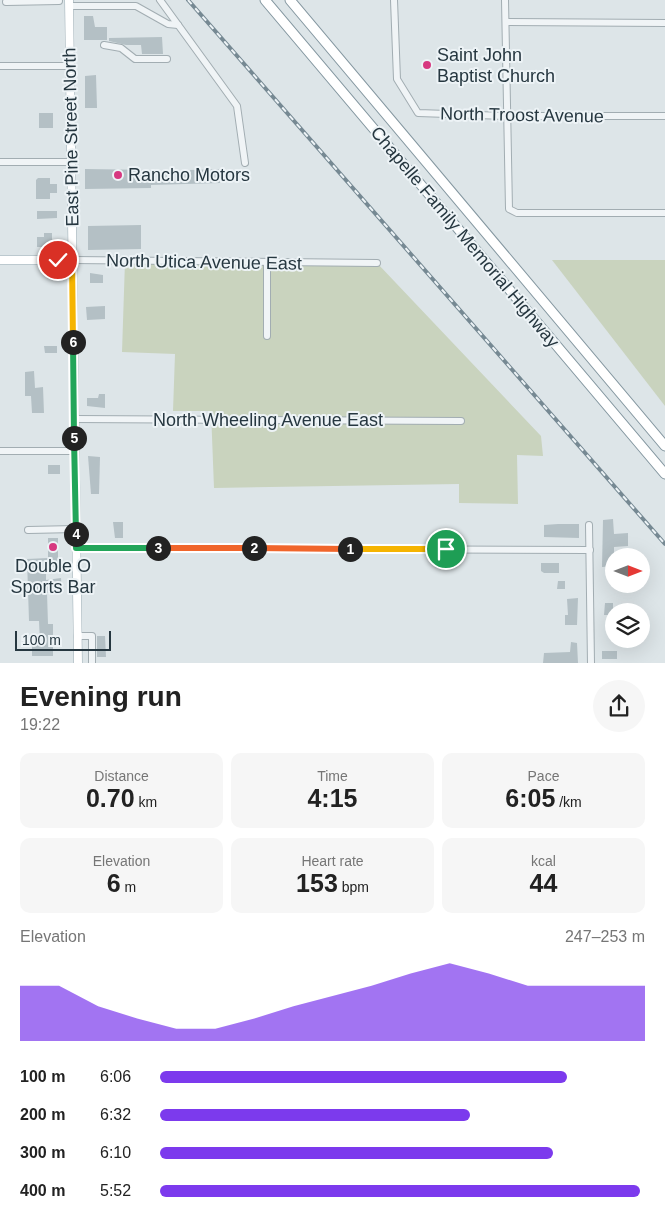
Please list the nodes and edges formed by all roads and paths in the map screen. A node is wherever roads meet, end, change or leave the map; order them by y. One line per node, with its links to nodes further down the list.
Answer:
1 (160, 0): 12 (street)
2 (265, 0): 34 (highway, Chapelle Family Memorial Highway)
3 (290, 0): 13 (highway, Chapelle Family Memorial Highway)
4 (296, 0): 13 (highway)
5 (394, 0): 18 (street, North Troost Avenue)
6 (505, 0): 10 (street)
7 (59, 1): 8 (street)
8 (6, 2)
9 (69, 3): 12 (street); 17 (main road, East Pine Street North)
10 (506, 22): 11 (street); 18 (street)
11 (665, 23)
12 (178, 25): 22 (street)
13 (323, 40): 31 (highway, Chapelle Family Memorial Highway)
14 (104, 44): 15 (street)
15 (167, 59)
16 (0, 66): 17 (street)
17 (69, 66): 21 (main road, East Pine Street North)
18 (506, 116): 19 (street, North Troost Avenue); 23 (street)
19 (665, 116)
20 (0, 162): 21 (street)
21 (71, 162): 25 (main road, East Pine Street North)
22 (245, 163)
23 (665, 213)
24 (0, 260): 25 (main road, North Utica Avenue East)
25 (72, 260): 27 (street, North Utica Avenue East); 29 (main road, East Pine Street North)
26 (377, 263): 27 (street, North Utica Avenue East)
27 (267, 264): 28 (street)
28 (267, 336)
29 (74, 419): 30 (street, North Wheeling Avenue East); 33 (main road, East Pine Street North)
30 (461, 421)
31 (665, 446)
32 (0, 451): 33 (street)
33 (74, 451): 36 (main road, East Pine Street North)
34 (665, 474)
35 (589, 525): 39 (street)
36 (76, 529): 37 (street); 38 (main road, East Pine Street North)
37 (28, 530)
38 (76, 548): 39 (street); 40 (main road, East Pine Street North)
39 (590, 550): 43 (street)
40 (77, 636): 41 (main road, East Pine Street North); 42 (street)
41 (78, 663)
42 (92, 663)
43 (591, 663)

